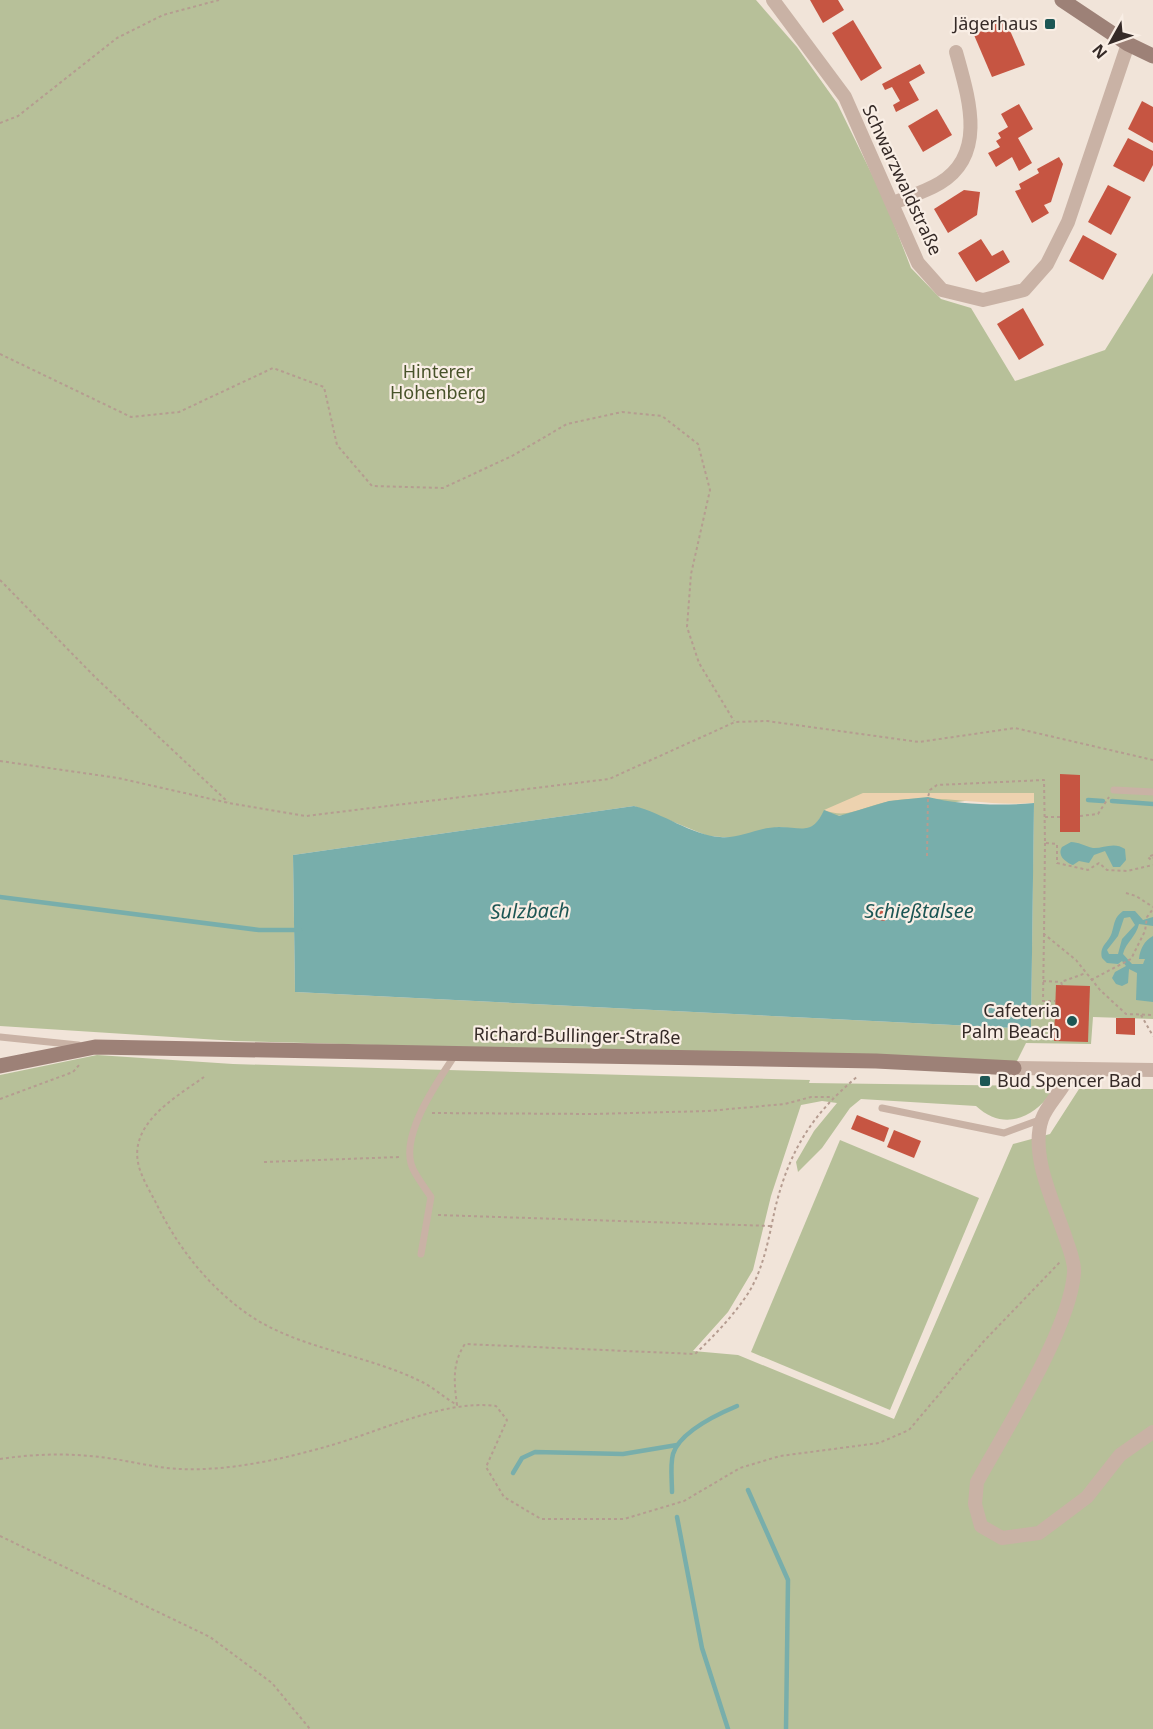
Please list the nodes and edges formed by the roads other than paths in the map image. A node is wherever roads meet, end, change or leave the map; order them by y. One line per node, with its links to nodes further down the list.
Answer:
1 (772, 0): 6 (street, Schwarzwaldstraße)
2 (1062, 0): 3 (street)
3 (1128, 44): 5 (street); 6 (street, Schwarzwaldstraße)
4 (956, 52): 6 (street)
5 (1153, 56)
6 (892, 203)
7 (1114, 790): 8 (lane)
8 (1153, 792)
9 (0, 1037): 10 (lane, Richard-Bullinger-Straße)
10 (95, 1047): 11 (street, Richard-Bullinger-Straße); 12 (street)
11 (455, 1054): 13 (street, Richard-Bullinger-Straße); 18 (lane)
12 (0, 1066)
13 (1014, 1068): 14 (street, Richard-Bullinger-Straße)
14 (1071, 1069): 15 (street, Richard-Bullinger-Straße); 17 (street)
15 (1153, 1070)
16 (882, 1108): 17 (lane)
17 (1042, 1119): 19 (street)
18 (421, 1254)
19 (1153, 1432)

